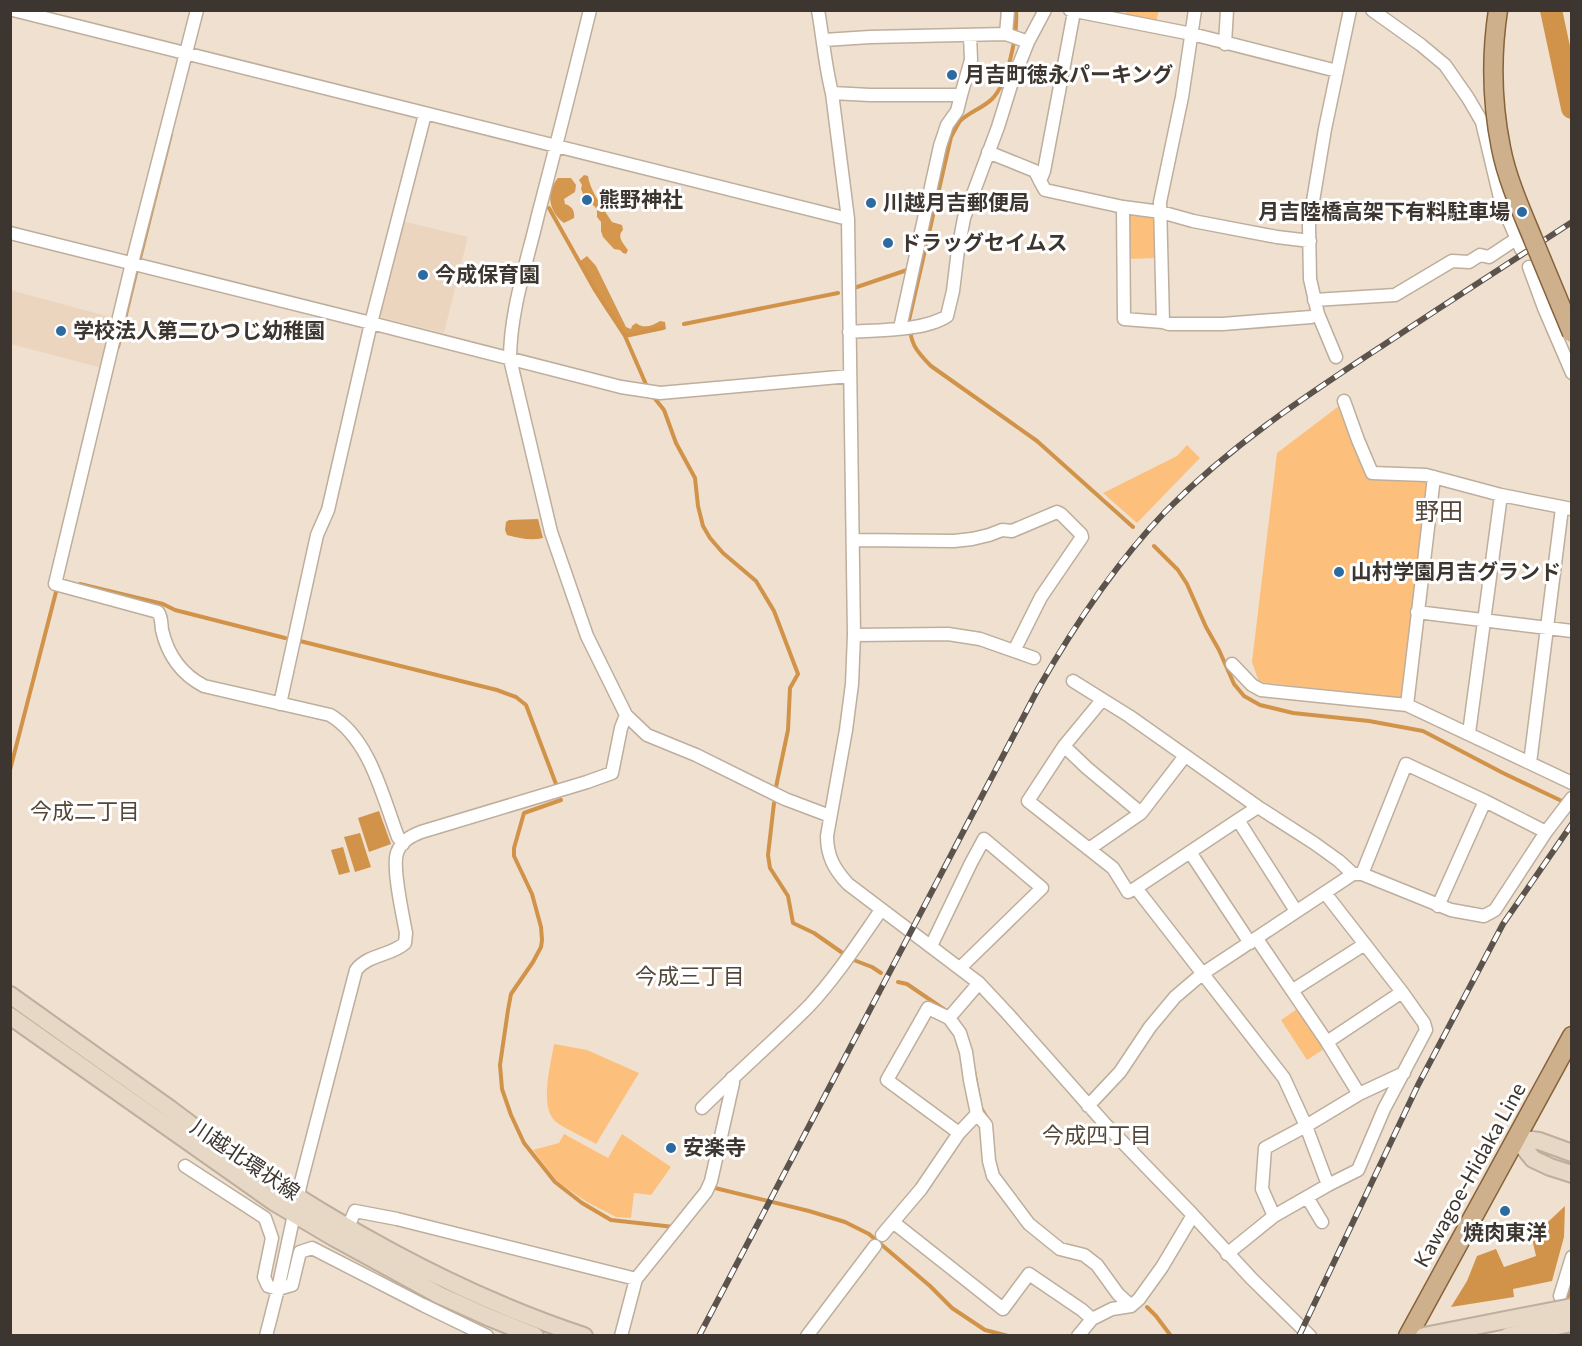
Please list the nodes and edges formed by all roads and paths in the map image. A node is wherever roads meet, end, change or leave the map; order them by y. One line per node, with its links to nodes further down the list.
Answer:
1 (13, 10): 20 (street)
2 (197, 10): 20 (street)
3 (590, 10): 25 (street)
4 (818, 10): 17 (street)
5 (1008, 10): 14 (street)
6 (1045, 10): 18 (street)
7 (1195, 10): 15 (street)
8 (1227, 10): 19 (street)
9 (1350, 10): 21 (street)
10 (1372, 10): 35 (street)
11 (1498, 10): 41 (main road, bridge)
12 (1072, 11): 13 (street); 27 (street)
13 (1119, 15): 15 (street)
14 (1006, 34): 16 (street); 18 (street)
15 (1192, 34): 19 (street); 29 (street)
16 (970, 35): 17 (street); 23 (street)
17 (824, 40): 22 (street)
18 (1028, 42): 26 (street)
19 (1225, 44): 21 (street)
20 (186, 54): 24 (street); 33 (street)
21 (1337, 71): 32 (street)
22 (832, 93): 23 (street); 30 (street)
23 (961, 95): 39 (street)
24 (425, 114): 25 (street); 38 (street)
25 (556, 146): 30 (street); 43 (street)
26 (988, 152): 27 (street); 39 (street)
27 (1040, 181): 28 (street)
28 (1122, 207): 29 (street); 37 (street)
29 (1161, 212): 32 (street); 37 (street)
30 (848, 219): 40 (street)
31 (10, 233): 33 (street)
32 (1310, 241): 35 (street)
33 (132, 263): 38 (street); 61 (street)
34 (1529, 267): 44 (street)
35 (1314, 300): 36 (street)
36 (1318, 314): 37 (street); 42 (street)
37 (1163, 322)
38 (371, 323): 43 (street); 61 (street)
39 (900, 328): 40 (street)
40 (849, 332): 45 (street)
41 (1572, 333)
42 (1336, 357)
43 (510, 359): 45 (street); 63 (street)
44 (1572, 373)
45 (850, 376): 50 (street)
46 (1344, 401): 47 (street)
47 (1434, 477): 48 (street); 51 (street)
48 (1501, 495): 49 (street); 52 (street)
49 (1567, 509): 53 (street)
50 (853, 540): 55 (street); 56 (street)
51 (1417, 612): 52 (street); 62 (street)
52 (1484, 620): 53 (street); 64 (street)
53 (1548, 628): 54 (street); 67 (street)
54 (1572, 631)
55 (854, 635): 56 (street); 73 (street)
56 (1014, 651): 57 (street)
57 (1034, 658)
58 (1232, 663): 62 (street)
59 (1073, 681): 60 (street)
60 (1102, 700): 65 (street); 66 (street)
61 (280, 704): 76 (street)
62 (1407, 705): 64 (street)
63 (626, 715): 73 (street); 76 (street)
64 (1469, 733): 67 (street)
65 (1064, 746): 72 (street); 77 (street)
66 (1185, 756): 71 (street); 72 (street)
67 (1530, 763): 68 (street)
68 (1572, 783)
69 (1485, 801): 75 (street); 79 (street); 82 (street)
70 (1568, 803): 75 (street)
71 (1258, 807): 74 (street); 79 (street)
72 (1141, 813): 77 (street)
73 (830, 816): 83 (street)
74 (1238, 820): 78 (street); 84 (street)
75 (1546, 832): 82 (street)
76 (403, 844): 111 (street)
77 (1089, 849): 80 (street)
78 (1190, 852): 80 (street); 85 (street)
79 (1358, 874): 81 (street); 82 (street)
80 (1136, 888): 89 (street)
81 (1325, 893): 84 (street); 86 (street)
82 (1438, 906)
83 (881, 910): 87 (street); 99 (street)
84 (1296, 912): 85 (street)
85 (1254, 941): 89 (street); 91 (street)
86 (1365, 944): 91 (street); 92 (street)
87 (931, 946): 88 (street); 88 (street)
88 (960, 968): 90 (street)
89 (1202, 974): 101 (street); 104 (street)
90 (979, 983): 95 (street); 101 (street)
91 (1293, 990): 97 (street)
92 (1402, 992): 97 (street); 98 (street)
93 (10, 995): 111 (main road, 川越北環状線)
94 (10, 1016): 113 (main road, 川越北環状線)
95 (949, 1018): 103 (street); 105 (street)
96 (1572, 1036): 106 (main road, Kawagoe-Hidaka Line)
97 (1327, 1042): 100 (street)
98 (1404, 1074): 100 (street); 110 (street)
99 (732, 1078): 102 (street); 121 (street)
100 (1359, 1094): 104 (street)
101 (1088, 1106): 114 (street)
102 (702, 1108)
103 (977, 1114): 105 (street); 124 (street)
104 (1306, 1126): 110 (street); 115 (street)
105 (959, 1133): 116 (street)
106 (1516, 1138): 107 (main road); 109 (main road); 136 (main road, Kawagoe-Hidaka Line)
107 (1572, 1153)
108 (185, 1166): 122 (street)
109 (1572, 1174)
110 (1328, 1185): 112 (street)
111 (298, 1197): 113 (street); 118 (main road, 川越北環状線)
112 (1307, 1197): 115 (street); 117 (street)
113 (294, 1214): 122 (street); 125 (main road, 川越北環状線)
114 (1193, 1215): 119 (street); 124 (street)
115 (1274, 1216): 119 (street)
116 (893, 1222): 126 (street); 133 (street)
117 (1322, 1222)
118 (348, 1227): 121 (street); 125 (main road, 川越北環状線)
119 (1227, 1254): 135 (street)
120 (1572, 1257): 123 (street)
121 (636, 1279): 132 (street)
122 (278, 1289): 128 (street); 129 (street)
123 (1566, 1301): 137 (main road, bridge)
124 (1131, 1306): 126 (street)
125 (491, 1309): 130 (main road); 131 (main road)
126 (1092, 1319): 134 (street)
127 (1572, 1323): 138 (main road, bridge)
128 (266, 1335)
129 (487, 1335)
130 (535, 1335)
131 (584, 1335)
132 (621, 1335)
133 (807, 1335)
134 (1078, 1335)
135 (1310, 1335)
136 (1408, 1335)
137 (1424, 1335)
138 (1508, 1335)

